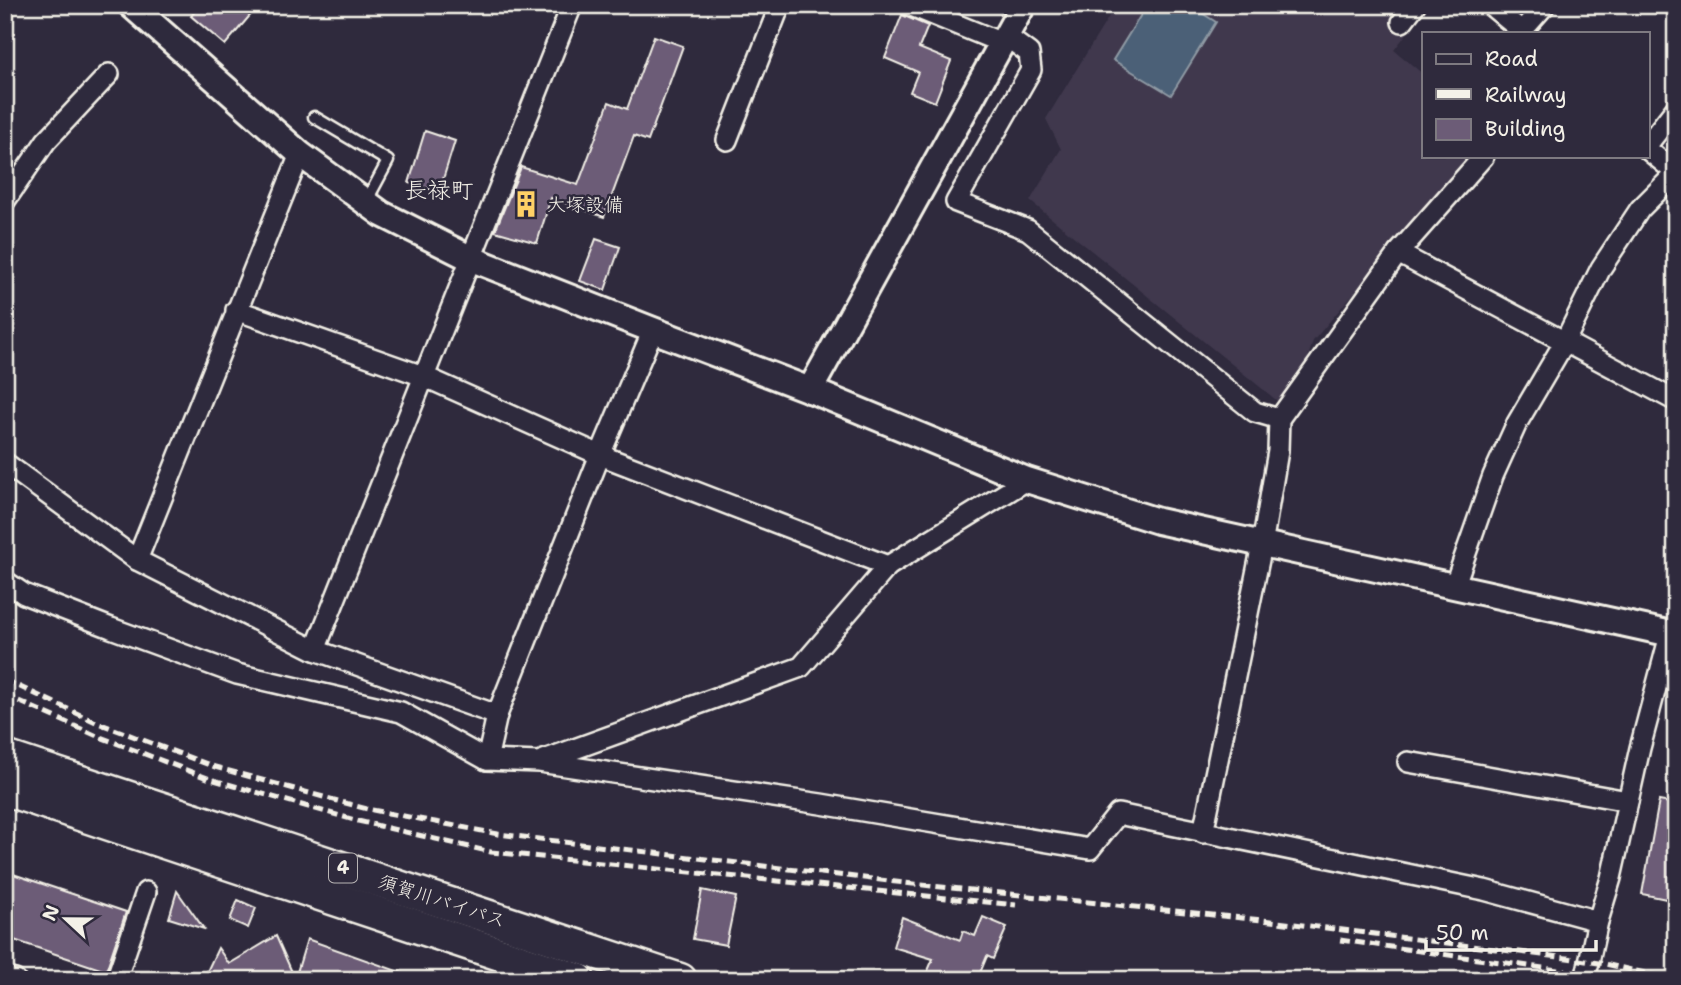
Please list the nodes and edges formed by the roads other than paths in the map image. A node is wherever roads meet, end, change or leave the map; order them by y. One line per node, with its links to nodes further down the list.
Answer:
1 (131, 5): 18 (street)
2 (572, 5): 24 (street)
3 (780, 5): 15 (street)
4 (909, 5): 11 (street)
5 (1023, 5): 11 (street)
6 (1415, 5): 9 (street)
7 (1490, 5): 10 (street)
8 (1545, 5): 10 (street)
9 (1402, 22)
10 (1523, 32)
11 (1004, 39): 29 (street); 31 (street)
12 (109, 74): 21 (street)
13 (1676, 108): 16 (street)
14 (314, 117): 22 (lane)
15 (727, 139)
16 (1650, 141)
17 (1650, 152): 20 (street)
18 (300, 154): 22 (street); 25 (street)
19 (1483, 158): 23 (street)
20 (1676, 173): 27 (street)
21 (5, 201)
22 (366, 202): 24 (street)
23 (1398, 253): 27 (street); 31 (street)
24 (472, 259): 26 (street); 28 (street)
25 (236, 310): 28 (street); 36 (street)
26 (653, 330): 29 (street); 32 (street)
27 (1564, 343): 30 (street); 39 (street)
28 (423, 376): 32 (street); 41 (street)
29 (810, 390): 34 (street)
30 (1676, 401)
31 (1279, 419): 35 (street)
32 (600, 455): 37 (street); 42 (street)
33 (5, 463): 36 (street)
34 (1027, 480): 35 (street); 37 (street)
35 (1262, 545): 39 (street); 49 (street)
36 (137, 560): 41 (street)
37 (888, 566): 45 (street)
38 (5, 581): 44 (street)
39 (1454, 587): 40 (street)
40 (1674, 629): 48 (street)
41 (315, 650): 42 (street)
42 (497, 716): 44 (street)
43 (5, 757): 56 (highway, 須賀川バイパス / 4)
44 (487, 760): 45 (street)
45 (540, 762): 49 (street)
46 (1408, 762): 48 (street)
47 (5, 789): 55 (highway, 須賀川バイパス / 4)
48 (1628, 800): 51 (street)
49 (1203, 833): 51 (street)
50 (146, 892): 54 (street)
51 (1598, 921): 57 (street)
52 (5, 977): 53 (street)
53 (15, 980)
54 (116, 980)
55 (579, 980)
56 (680, 980)
57 (1585, 980)

